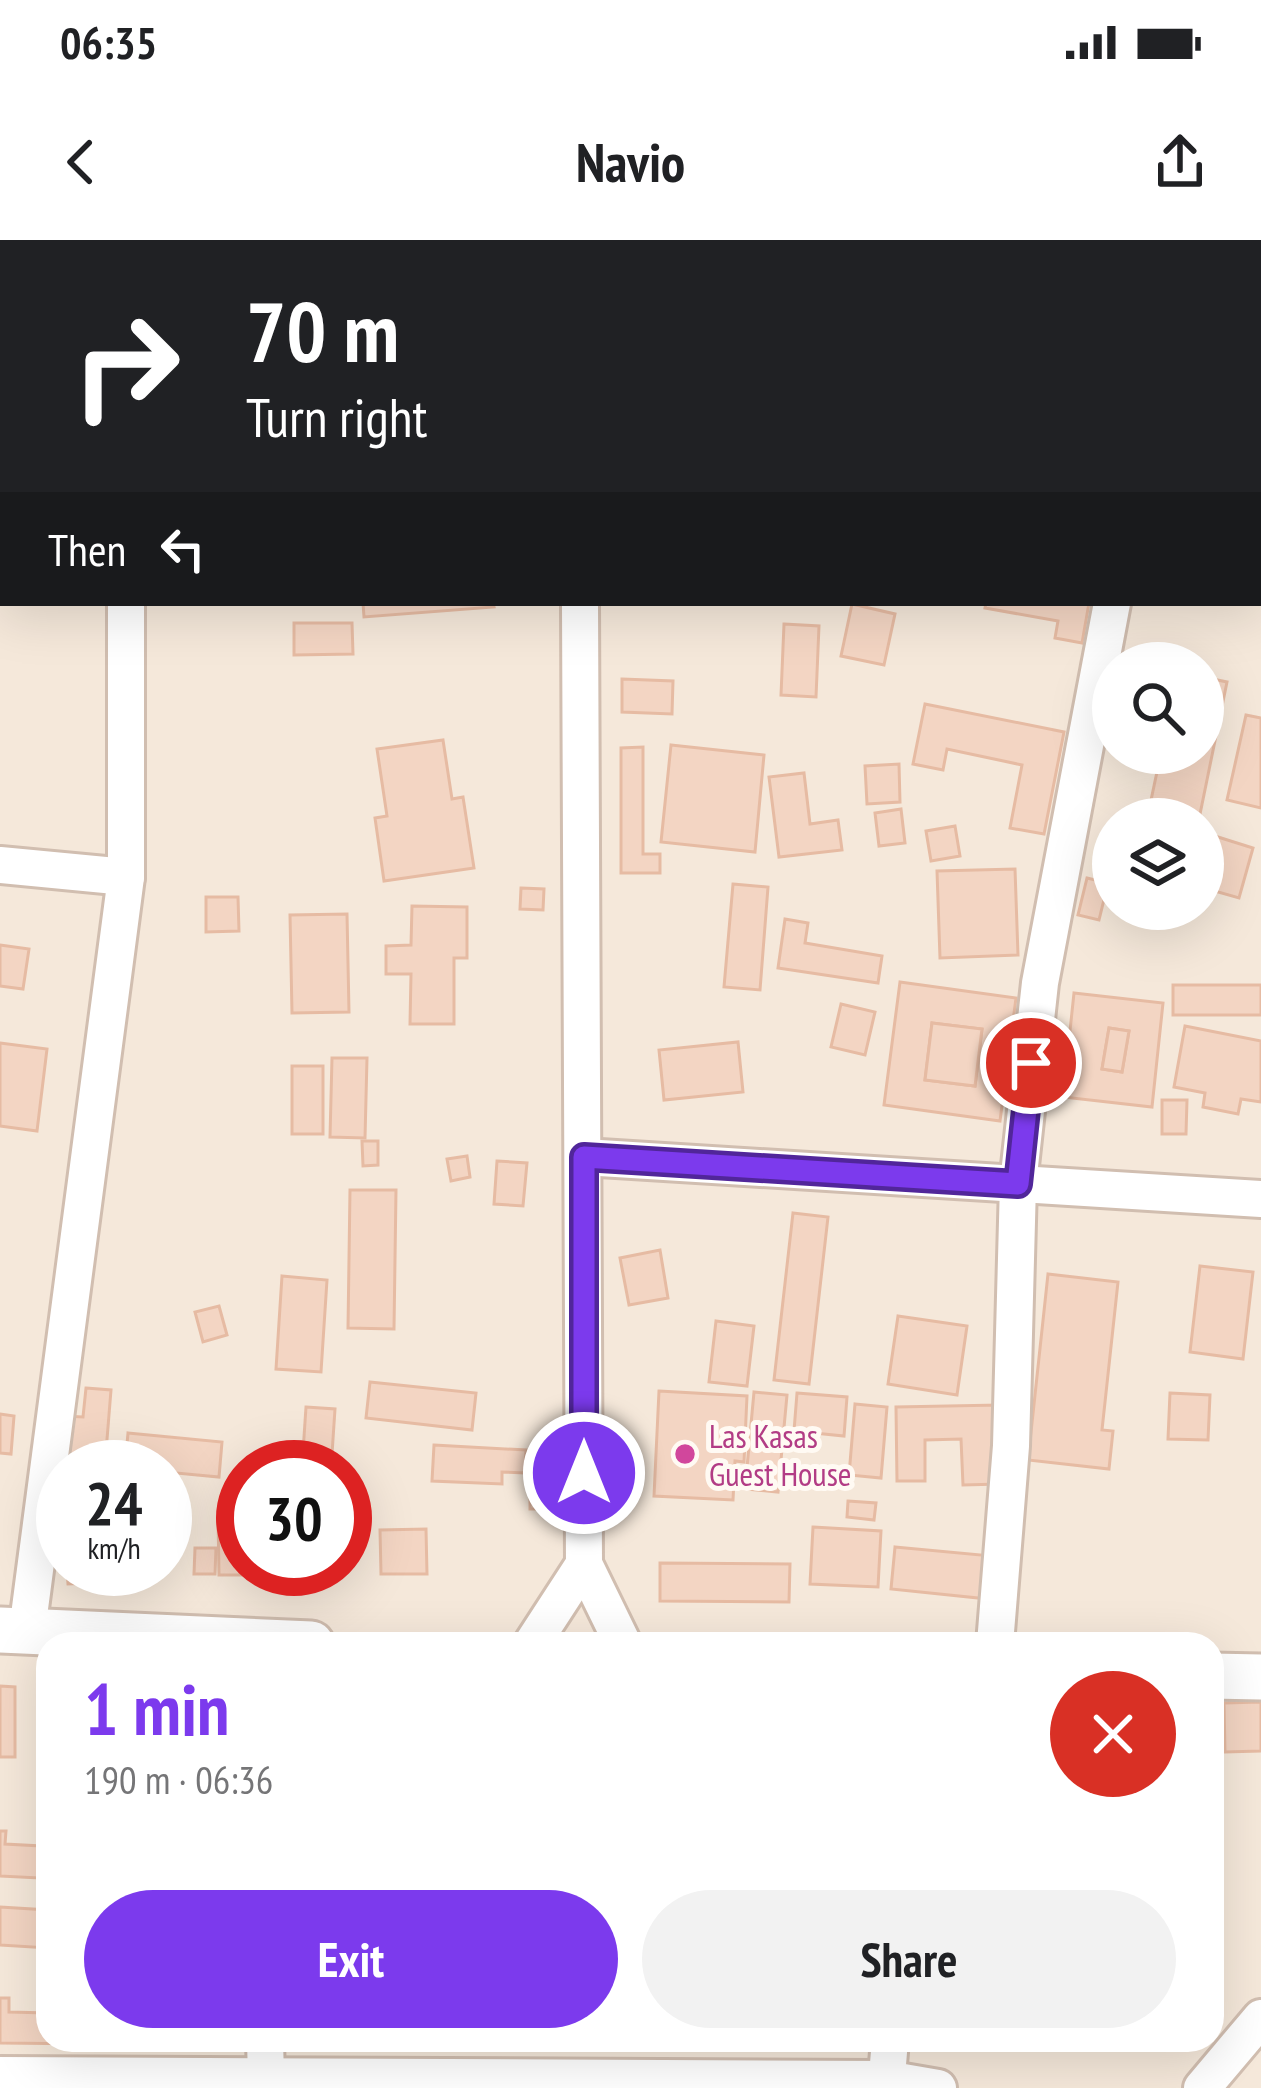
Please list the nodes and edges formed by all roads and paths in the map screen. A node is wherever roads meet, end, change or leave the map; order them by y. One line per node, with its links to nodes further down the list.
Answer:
1 (126, 606): 5 (street)
2 (580, 606): 6 (street)
3 (1111, 606): 7 (street)
4 (0, 865): 5 (street)
5 (126, 877): 10 (street)
6 (584, 1157): 7 (street); 9 (street)
7 (1018, 1184): 8 (street); 13 (street)
8 (1261, 1198)
9 (584, 1564): 11 (street); 12 (street)
10 (13, 1631)
11 (540, 1632)
12 (617, 1632)
13 (996, 1632)
14 (1224, 1676): 15 (street)
15 (1261, 1677)
16 (1261, 2018): 23 (street)
17 (265, 2052): 20 (street)
18 (889, 2052): 21 (street)
19 (0, 2075): 20 (street)
20 (266, 2078): 21 (street)
21 (886, 2084): 22 (street)
22 (938, 2088)
23 (1202, 2088)

